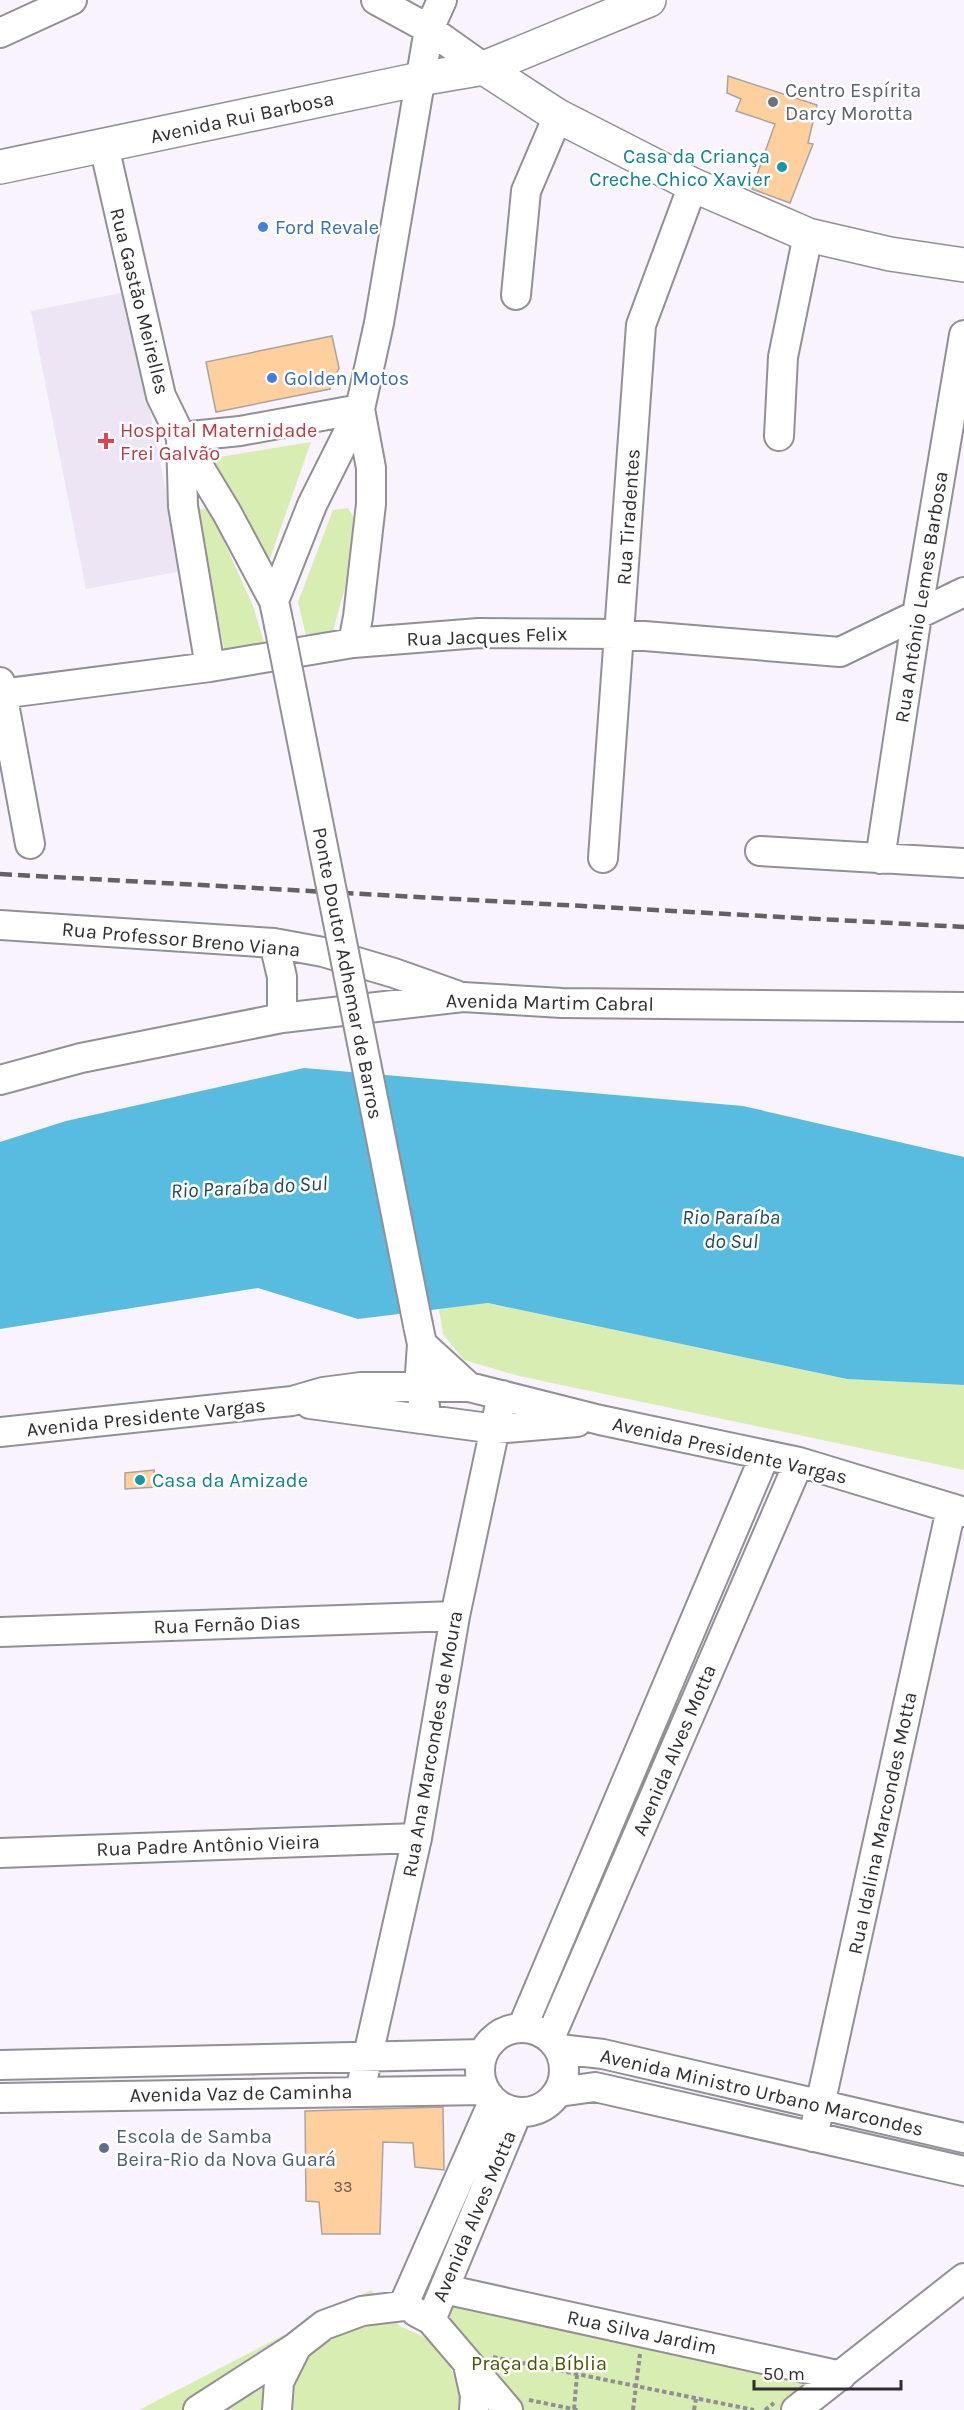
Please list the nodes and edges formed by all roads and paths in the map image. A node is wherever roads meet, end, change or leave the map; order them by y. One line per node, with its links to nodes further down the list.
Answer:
1 (376, 0): 5 (street)
2 (442, 0): 5 (street)
3 (649, 0): 7 (main road, Avenida Rui Barbosa)
4 (55, 3): 6 (street)
5 (429, 29): 7 (street); 8 (street)
6 (0, 33)
7 (484, 68): 8 (main road, Avenida Rui Barbosa); 9 (main road)
8 (420, 79): 10 (main road, Avenida Rui Barbosa); 17 (street)
9 (558, 116): 12 (main road); 15 (street)
10 (104, 146): 11 (main road, Avenida Rui Barbosa); 19 (street, Rua Gastão Meirelles)
11 (0, 167)
12 (693, 185): 13 (main road); 23 (street, Rua Tiradentes)
13 (808, 235): 14 (main road); 18 (street)
14 (964, 265)
15 (516, 295)
16 (964, 335): 22 (street, Rua Antônio Lemes Barbosa)
17 (360, 409): 19 (street); 21 (street); 24 (street)
18 (779, 436)
19 (181, 437): 21 (street, Ponte Doutor Adhemar de Barros); 25 (street, Rua Gastão Meirelles)
20 (964, 592): 22 (street, Rua Jacques Felix)
21 (276, 613): 38 (street, Ponte Doutor Adhemar de Barros, bridge)
22 (917, 615): 23 (street, Rua Jacques Felix); 30 (street, Rua Antônio Lemes Barbosa)
23 (620, 634): 24 (street, Rua Jacques Felix); 29 (street, Rua Tiradentes)
24 (353, 643): 25 (street, Rua Jacques Felix)
25 (210, 667): 26 (street, Rua Jacques Felix)
26 (1, 690): 27 (street)
27 (30, 844)
28 (760, 852): 30 (street)
29 (603, 858)
30 (880, 859): 31 (street)
31 (964, 863)
32 (0, 925): 33 (street, Rua Professor Breno Viana)
33 (274, 943): 34 (street, Rua Professor Breno Viana); 36 (street)
34 (463, 997): 35 (street, Avenida Martim Cabral); 36 (street, Avenida Martim Cabral)
35 (964, 1007)
36 (282, 1018): 37 (street, Avenida Martim Cabral)
37 (0, 1080)
38 (420, 1334): 39 (street, Ponte Doutor Adhemar de Barros); 40 (street)
39 (419, 1388): 40 (street, Avenida Presidente Vargas); 42 (street, Avenida Presidente Vargas); 43 (street)
40 (469, 1388): 41 (street, Avenida Presidente Vargas)
41 (501, 1395): 44 (street, Avenida Presidente Vargas); 45 (street, Rua Ana Marcondes de Moura)
42 (292, 1401): 43 (street, Avenida Presidente Vargas); 46 (street, Avenida Presidente Vargas)
43 (429, 1420): 45 (street, Avenida Presidente Vargas)
44 (600, 1420): 45 (street, Avenida Presidente Vargas); 47 (street, Avenida Presidente Vargas)
45 (496, 1429): 50 (street, Rua Ana Marcondes de Moura)
46 (0, 1432)
47 (765, 1455): 48 (street, Avenida Presidente Vargas); 52 (street, Avenida Alves Motta)
48 (799, 1462): 49 (street, Avenida Presidente Vargas); 53 (street, Avenida Alves Motta)
49 (958, 1511): 65 (street, Rua Idalina Marcondes Motta)
50 (455, 1616): 51 (street, Rua Fernão Dias); 54 (street, Rua Ana Marcondes de Moura)
51 (0, 1632)
52 (643, 1744): 53 (street); 56 (street, Avenida Alves Motta)
53 (671, 1758): 57 (street, Avenida Alves Motta)
54 (417, 1838): 55 (street, Rua Padre Antônio Vieira); 59 (street, Rua Ana Marcondes de Moura)
55 (0, 1853)
56 (522, 2028): 57 (street); 58 (street)
57 (554, 2044): 62 (street); 65 (street, Avenida Ministro Urbano Marcondes)
58 (483, 2054): 59 (street, Avenida Vaz de Caminha); 64 (street)
59 (368, 2056): 60 (street, Avenida Vaz de Caminha); 61 (street, Rua Ana Marcondes de Moura)
60 (0, 2065)
61 (360, 2091): 63 (street, Avenida Vaz de Caminha); 64 (street, Avenida Vaz de Caminha)
62 (559, 2092): 64 (street); 66 (street, Avenida Ministro Urbano Marcondes)
63 (0, 2098)
64 (498, 2101): 70 (street, Avenida Alves Motta); 71 (street, Avenida Alves Motta)
65 (821, 2104): 66 (street, Rua Idalina Marcondes Motta); 67 (street, Avenida Ministro Urbano Marcondes)
66 (813, 2137): 68 (street, Avenida Ministro Urbano Marcondes)
67 (964, 2138)
68 (964, 2171)
69 (964, 2278): 77 (street)
70 (444, 2289): 72 (street, Avenida Alves Motta); 73 (street, Rua Silva Jardim)
71 (403, 2306): 72 (street); 74 (street)
72 (431, 2320): 75 (street)
73 (643, 2333): 77 (street, Rua Silva Jardim); 78 (path)
74 (297, 2346): 81 (street); 82 (street)
75 (478, 2360): 76 (path); 80 (street); 83 (street)
76 (577, 2375): 78 (path); 84 (path)
77 (841, 2376): 88 (street)
78 (635, 2386): 79 (path); 85 (path)
79 (696, 2399): 86 (path); 87 (path)
80 (517, 2405): 84 (path)
81 (198, 2410)
82 (277, 2410)
83 (474, 2410)
84 (576, 2410)
85 (633, 2410)
86 (694, 2410)
87 (754, 2410)
88 (796, 2410)

